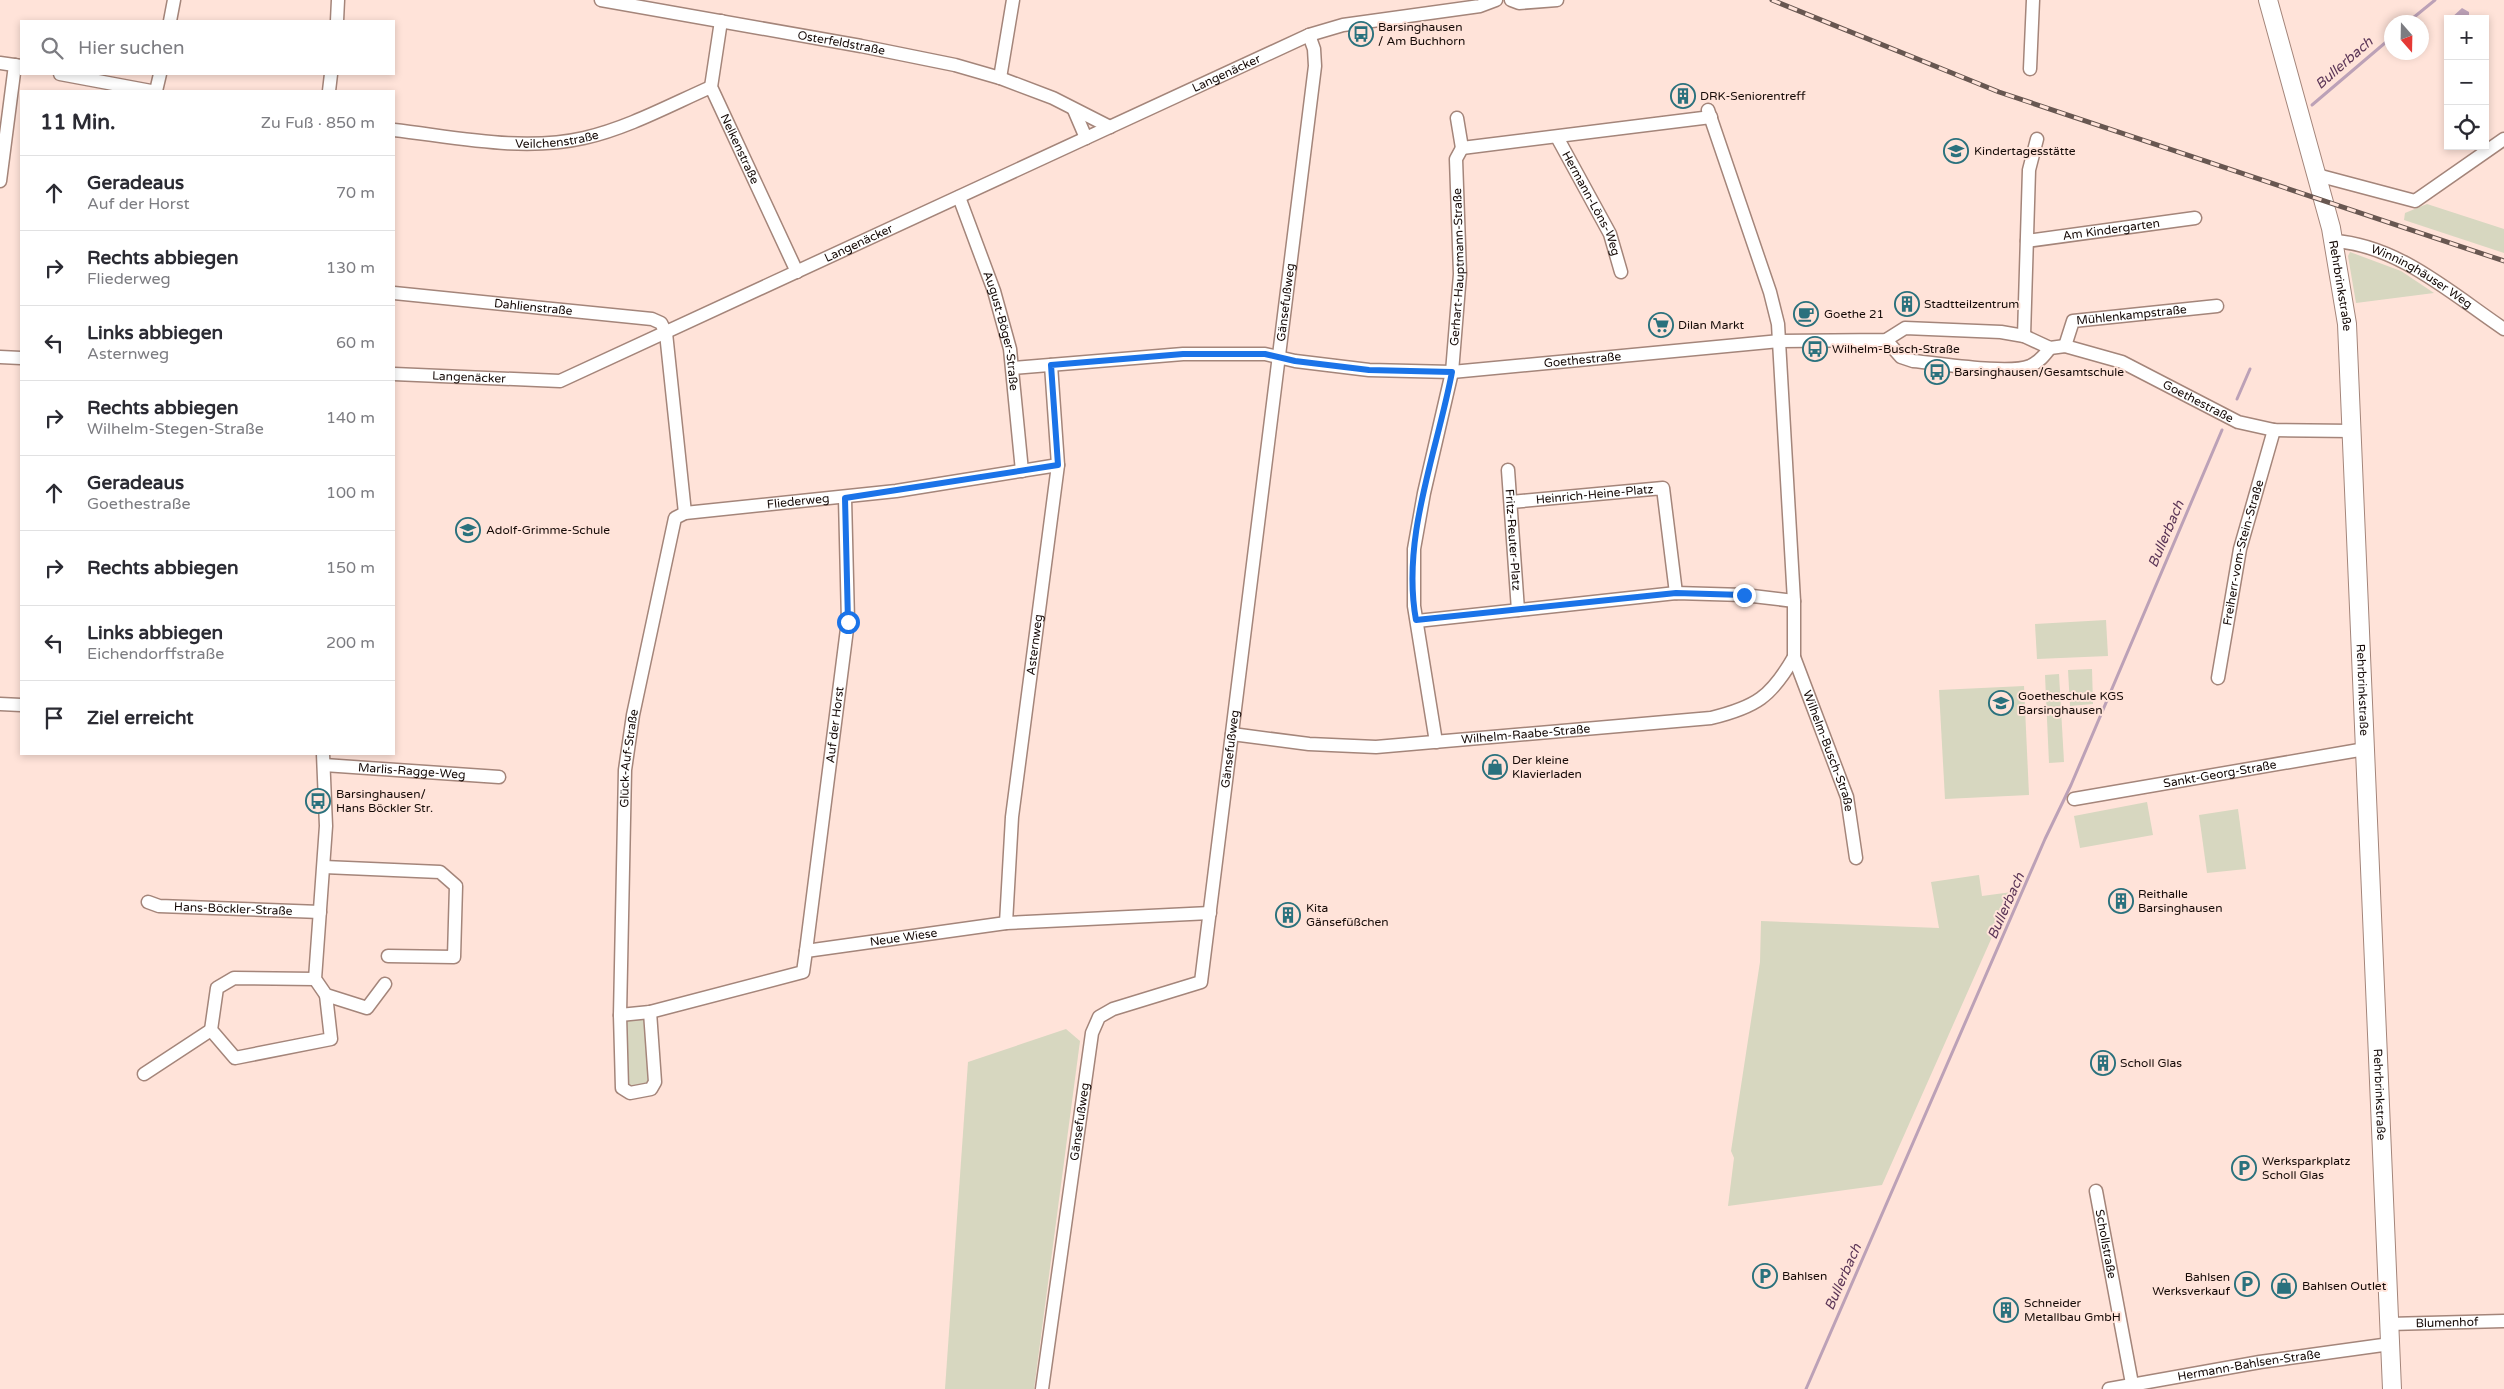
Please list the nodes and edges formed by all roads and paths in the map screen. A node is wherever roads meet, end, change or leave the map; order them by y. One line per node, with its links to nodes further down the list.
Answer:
1 (174, 0): 10 (street)
2 (338, 0): 11 (street)
3 (601, 0): 12 (street, Osterfeldstraße)
4 (1013, 0): 20 (street)
5 (1496, 0): 13 (street, Langenäcker)
6 (1511, 0): 7 (street)
7 (1557, 0)
8 (2033, 0): 16 (street)
9 (2268, 0): 34 (main road, Rehrbrinkstraße)
10 (170, 20)
11 (336, 20)
12 (721, 21): 20 (street, Osterfeldstraße); 21 (street)
13 (1309, 35): 27 (street, Langenäcker); 52 (street, Gänsefußweg)
14 (0, 63): 15 (street)
15 (18, 66): 35 (street)
16 (2030, 69)
17 (65, 75): 22 (street)
18 (160, 75): 23 (street)
19 (331, 75): 24 (street)
20 (1000, 78): 25 (street, Osterfeldstraße)
21 (711, 87): 28 (street, Veilchenstraße); 40 (street, Nelkenstraße)
22 (146, 90)
23 (156, 90)
24 (329, 90)
25 (1074, 110): 27 (street, Osterfeldstraße); 30 (street)
26 (1457, 118): 33 (street, Gerhart-Hauptmann-Straße)
27 (1110, 127): 30 (street, Langenäcker)
28 (395, 130)
29 (1557, 136): 33 (street); 41 (street, Hermann-Löns-Weg); 48 (street, Wilhelm-Busch-Straße)
30 (1086, 138): 36 (street, Langenäcker)
31 (2036, 139): 38 (street)
32 (2504, 139): 34 (street)
33 (1462, 148): 56 (street, Gerhart-Hauptmann-Straße)
34 (2316, 175): 39 (main road, Rehrbrinkstraße)
35 (0, 181)
36 (960, 196): 40 (street, Langenäcker); 55 (street, August-Böger-Straße)
37 (2195, 218): 38 (street, Am Kindergarten)
38 (2027, 241): 46 (street)
39 (2334, 241): 44 (street, Winninghäuser Weg); 59 (main road, Rehrbrinkstraße)
40 (797, 272): 45 (street, Langenäcker)
41 (1621, 272)
42 (395, 293): 45 (street, Dahlienstraße)
43 (2216, 306): 49 (street, Mühlenkampstraße)
44 (2504, 329)
45 (666, 333): 57 (street, Langenäcker); 65 (street)
46 (2024, 336): 47 (street, Goethestraße); 50 (street, Goethestraße)
47 (1886, 340): 48 (street, Goethestraße); 50 (street)
48 (1780, 341): 56 (street, Goethestraße); 67 (street, Wilhelm-Busch-Straße)
49 (2065, 346): 50 (street, Goethestraße); 58 (street, Goethestraße)
50 (2050, 348)
51 (0, 357): 53 (street)
52 (1279, 357): 54 (street, Goethestraße); 56 (street, Goethestraße); 74 (street, Gänsefußweg)
53 (20, 358)
54 (1051, 365): 55 (street, Goethestraße); 60 (street, Asternweg)
55 (1014, 368): 62 (street, August-Böger-Straße)
56 (1452, 372): 69 (street, Gerhart-Hauptmann-Straße)
57 (395, 374)
58 (2274, 430): 59 (street, Goethestraße); 71 (street, Freiherr-vom-Stein-Straße)
59 (2353, 431): 76 (main road, Rehrbrinkstraße)
60 (1058, 465): 62 (street, Fliederweg); 85 (street, Asternweg)
61 (1508, 470): 64 (street, Fritz-Reuter-Platz)
62 (1022, 471): 63 (street, Fliederweg)
63 (845, 498): 65 (street, Fliederweg); 86 (street, Auf der Horst)
64 (1511, 502): 66 (street, Heinrich-Heine-Platz); 68 (street, Fritz-Reuter-Platz)
65 (685, 512): 92 (street, Glück-Auf-Straße)
66 (1676, 593): 67 (street); 68 (street)
67 (1794, 601): 70 (street, Wilhelm-Busch-Straße)
68 (1518, 610): 69 (street)
69 (1416, 620): 75 (street, Gerhart-Hauptmann-Straße)
70 (1794, 657): 75 (street, Wilhelm-Raabe-Straße); 80 (street, Wilhelm-Busch-Straße)
71 (2218, 678)
72 (0, 704): 73 (street)
73 (20, 705)
74 (1232, 734): 75 (street, Wilhelm-Raabe-Straße); 84 (street, Gänsefußweg)
75 (1436, 742)
76 (2366, 749): 79 (street, Sankt-Georg-Straße); 97 (main road, Rehrbrinkstraße)
77 (323, 760): 78 (street, Marlis-Ragge-Weg); 81 (street)
78 (499, 777)
79 (2074, 799)
80 (1856, 858)
81 (324, 866): 83 (street); 87 (street)
82 (148, 902): 83 (street, Hans-Böckler-Straße)
83 (320, 912): 88 (street)
84 (1210, 913): 85 (street, Neue Wiese); 100 (street, Gänsefußweg)
85 (1006, 924): 86 (street, Neue Wiese)
86 (806, 951): 91 (street)
87 (388, 956)
88 (315, 978): 90 (street); 93 (street)
89 (385, 984): 90 (street)
90 (326, 995): 93 (street)
91 (650, 1012): 92 (street); 92 (street, Glück-Auf-Straße)
92 (620, 1015)
93 (211, 1030): 94 (street)
94 (144, 1074)
95 (2096, 1190): 99 (street, Schollstraße)
96 (2504, 1320): 97 (street, Blumenhof)
97 (2389, 1324): 98 (main road, Rehrbrinkstraße)
98 (2390, 1344): 99 (street, Hermann-Bahlsen-Straße); 102 (main road, Rehrbrinkstraße)
99 (2133, 1387): 101 (street, Hermann-Bahlsen-Straße)
100 (1042, 1389)
101 (2110, 1389)
102 (2392, 1389)

